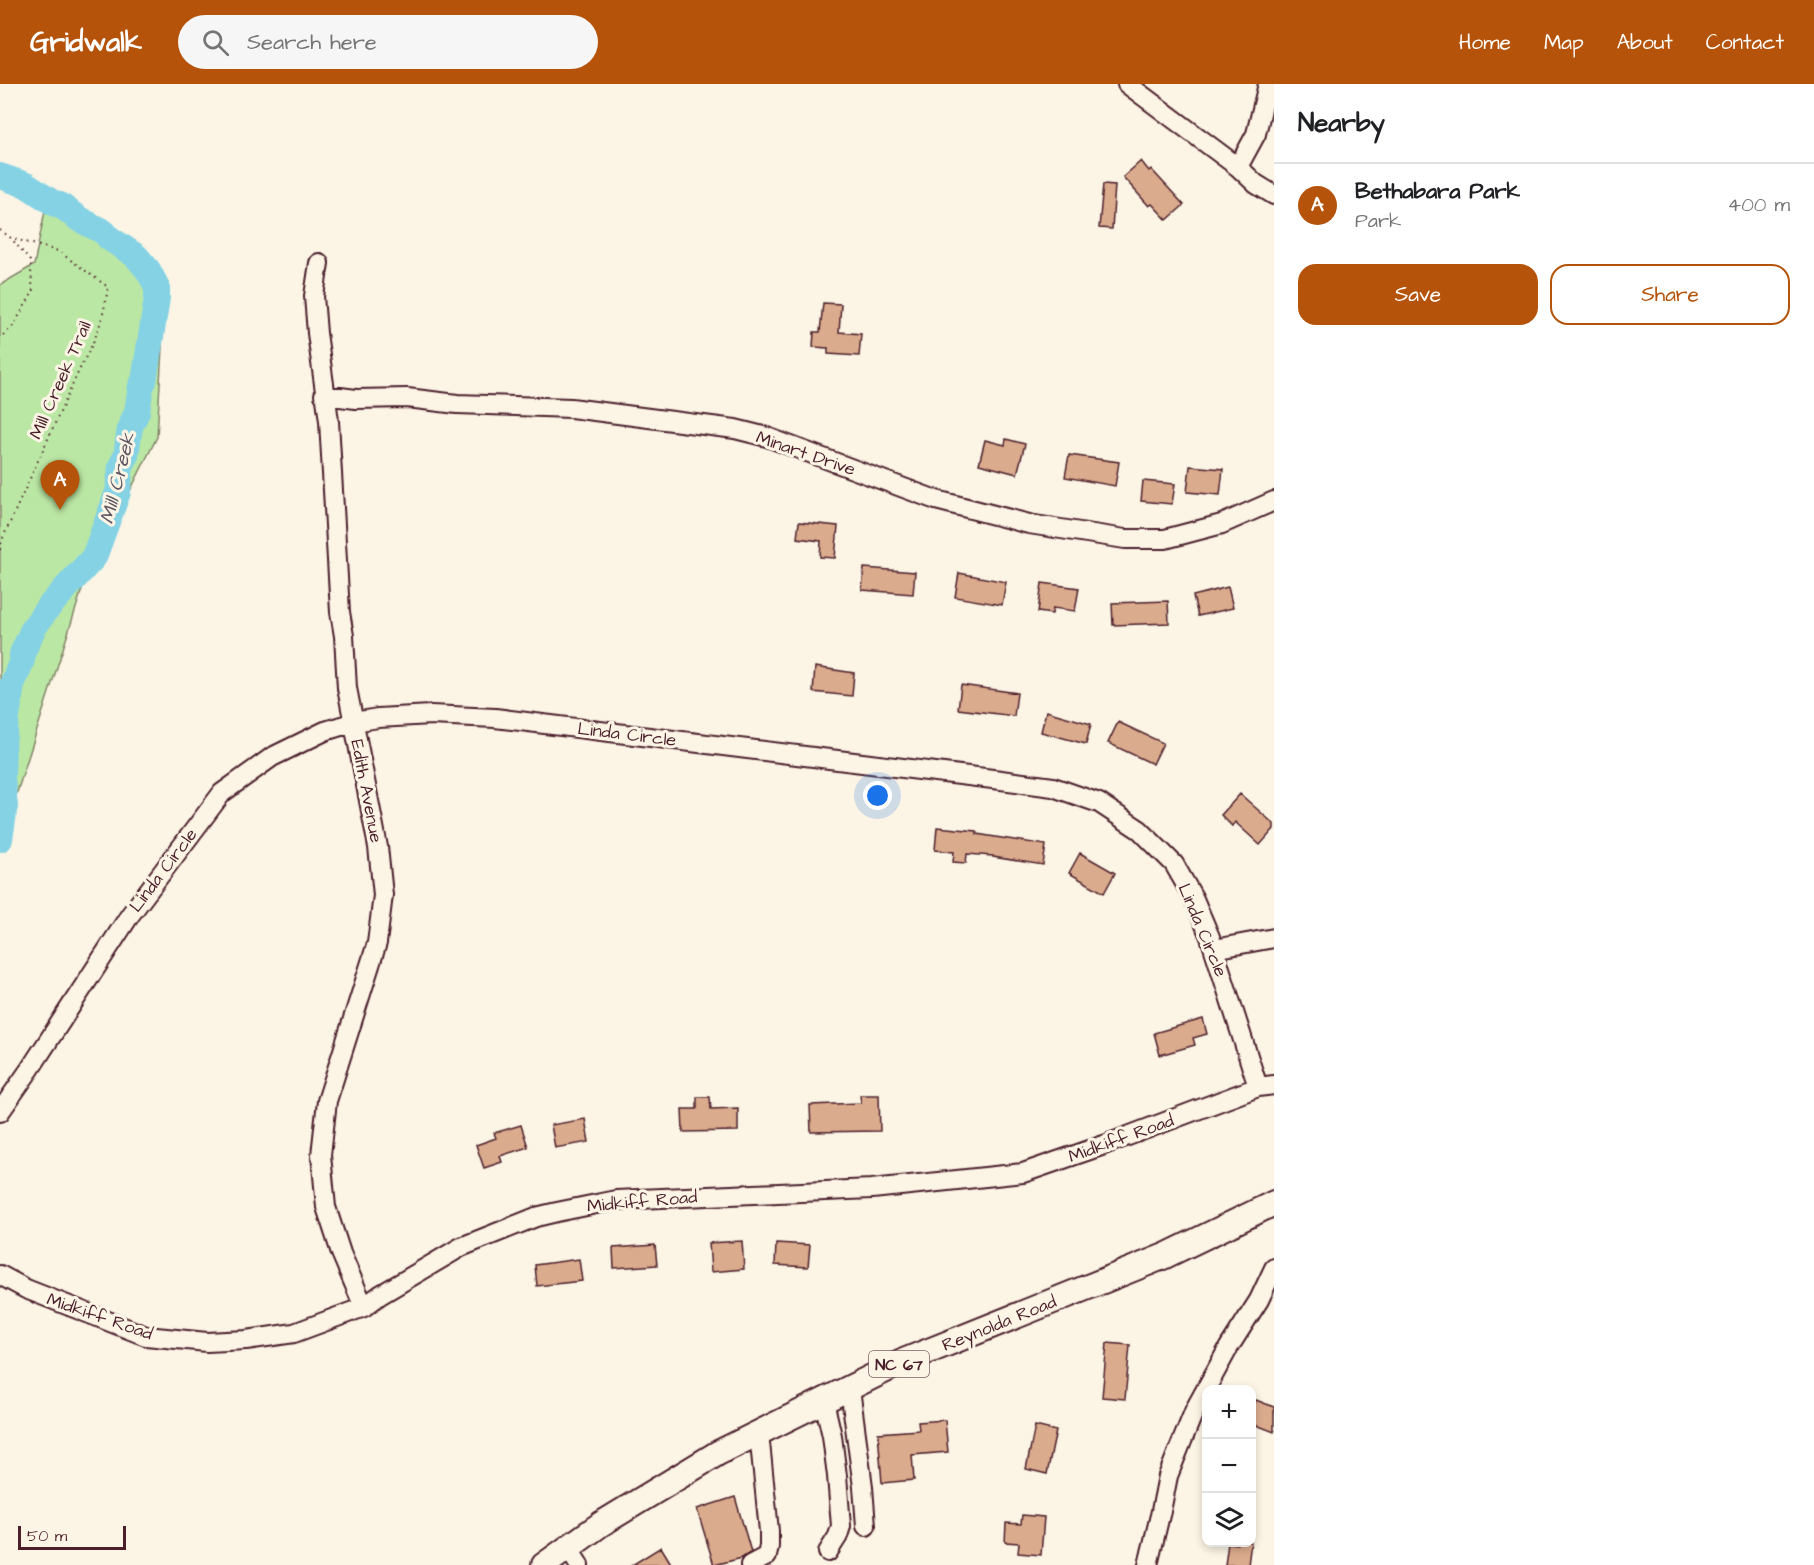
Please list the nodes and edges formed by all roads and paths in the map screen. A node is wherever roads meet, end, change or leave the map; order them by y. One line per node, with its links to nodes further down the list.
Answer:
1 (1127, 84): 3 (street)
2 (1268, 84): 3 (street)
3 (1239, 167): 4 (street)
4 (1274, 195)
5 (0, 230): 6 (path)
6 (11, 238): 8 (path); 11 (path, Mill Creek Trail)
7 (319, 263): 9 (street, Edith Avenue)
8 (0, 338)
9 (324, 394): 10 (street, Minart Drive); 12 (street, Edith Avenue)
10 (1274, 501)
11 (0, 550)
12 (354, 722): 14 (street, Linda Circle); 16 (street, Linda Circle); 20 (street, Edith Avenue)
13 (1274, 938): 14 (street)
14 (1214, 949): 15 (street, Linda Circle)
15 (1266, 1086): 20 (street, Midkiff Road)
16 (0, 1112)
17 (1274, 1203): 21 (main road, Reynolda Road / NC 67)
18 (1274, 1268): 29 (street)
19 (0, 1275): 20 (street, Midkiff Road)
20 (364, 1307)
21 (850, 1389): 22 (main road, Reynolda Road / NC 67); 24 (street)
22 (824, 1401): 23 (main road, Reynolda Road / NC 67); 25 (street)
23 (759, 1433): 26 (main road, Reynolda Road / NC 67); 28 (street)
24 (866, 1526)
25 (828, 1551)
26 (574, 1556): 27 (main road, Reynolda Road / NC 67)
27 (544, 1565)
28 (750, 1565)
29 (1148, 1565)

